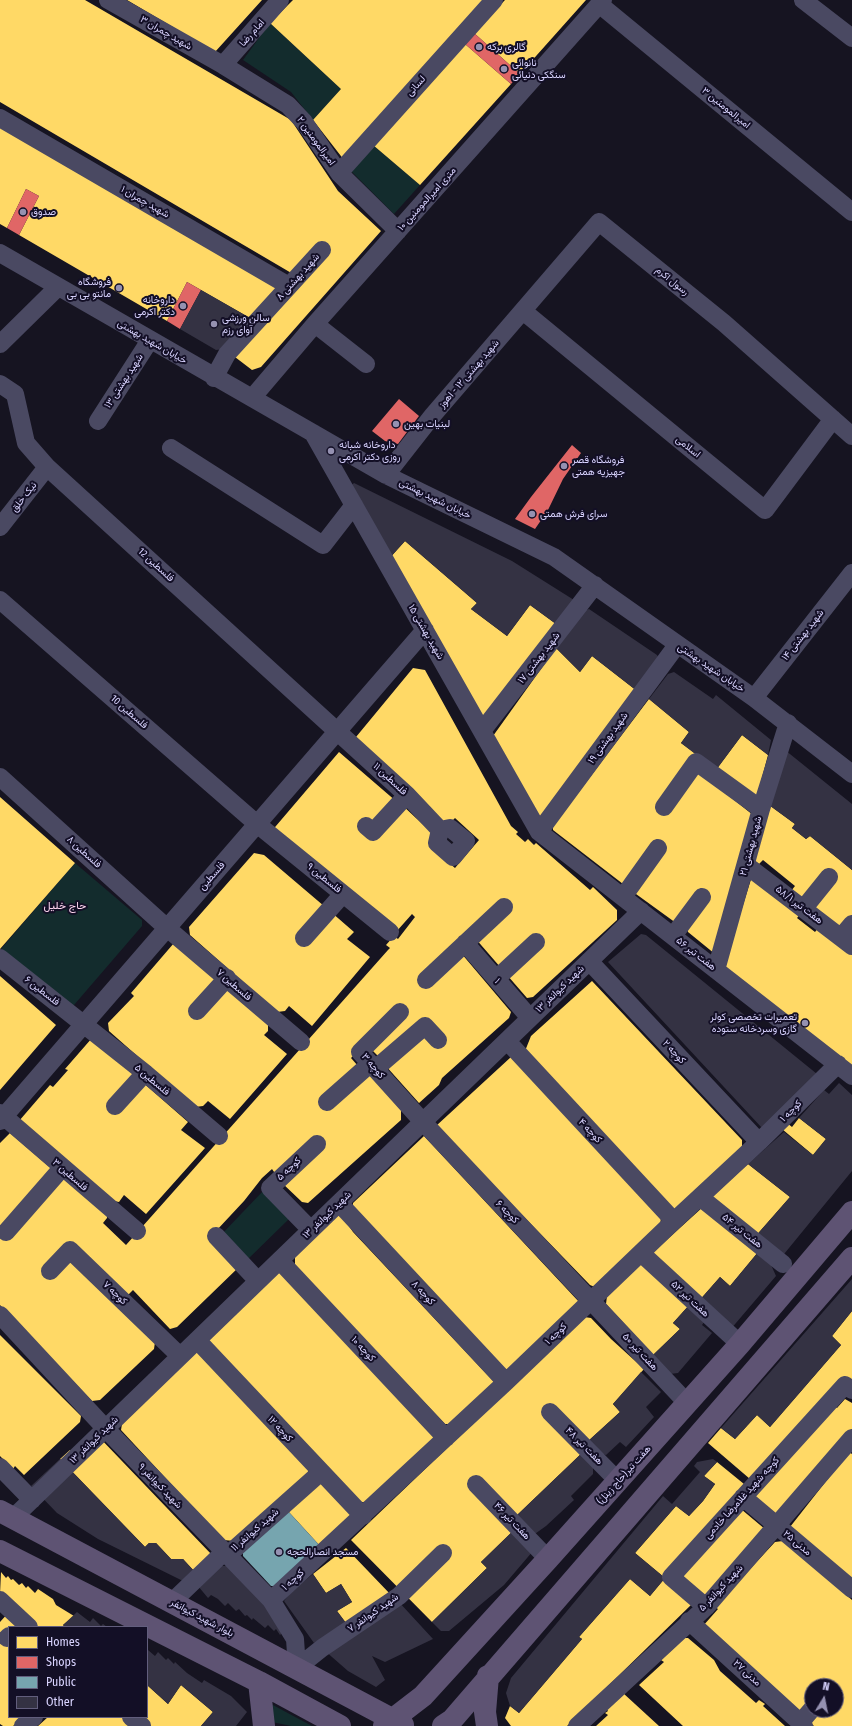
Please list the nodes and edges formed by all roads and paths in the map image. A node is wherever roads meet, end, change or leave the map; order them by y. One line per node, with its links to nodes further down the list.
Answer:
1 (108, 0): 7 (street, شهید چمران ۳)
2 (280, 0): 7 (street, امام رضا)
3 (494, 0): 9 (street, لسانی)
4 (803, 0): 6 (street)
5 (601, 2): 10 (street, امیرالمومنین ۳); 11 (street, ۱۰ متری امیرالمومنین)
6 (852, 38)
7 (223, 65): 9 (street, امیرالمومنین ۲)
8 (0, 118): 14 (street, شهید چمران ۱)
9 (339, 173): 11 (street, امیرالمومنین ۲)
10 (852, 212)
11 (398, 231): 17 (street, ۱۰ متری امیرالمومنین)
12 (322, 250): 14 (street, شهید بهشتی ۸)
13 (0, 252): 15 (street, خیابان شهید بهشتی)
14 (290, 286): 21 (street, شهید بهشتی ۸)
15 (58, 287): 18 (street, خیابان شهید بهشتی); 19 (street)
16 (523, 311): 24 (street, رسول اکرم); 24 (street, اسلامی); 30 (street, شهید بهشتی ۱۲ - اهوز)
17 (315, 324): 20 (street); 23 (street, ۱۰ متری امیرالمومنین)
18 (150, 340): 21 (street, خیابان شهید بهشتی); 25 (street, شهید بهشتی ۱۳)
19 (0, 344)
20 (366, 364)
21 (214, 378): 23 (street, خیابان شهید بهشتی)
22 (0, 384): 29 (street, فلسطین 12)
23 (252, 398): 26 (street, خیابان شهید بهشتی)
24 (833, 419): 27 (street)
25 (98, 421)
26 (312, 432): 30 (street, خیابان شهید بهشتی); 31 (street, شهید بهشتی ۱۵)
27 (852, 436)
28 (171, 448): 31 (street)
29 (47, 466): 32 (street, نیک خلق); 40 (street, فلسطین 12)
30 (386, 475): 34 (street, خیابان شهید بهشتی)
31 (354, 505): 36 (street, شهید بهشتی ۱۵)
32 (0, 527)
33 (852, 573): 38 (street, شهید بهشتی ۱۴)
34 (595, 585): 37 (street, خیابان شهید بهشتی); 41 (street, شهید بهشتی ۱۷)
35 (0, 600): 47 (street, فلسطین 10)
36 (425, 630): 40 (street, فلسطین); 41 (street, شهید بهشتی ۱۵)
37 (677, 645): 38 (street, خیابان شهید بهشتی); 50 (street, شهید بهشتی ۱۹)
38 (754, 698): 39 (street, خیابان شهید بهشتی)
39 (788, 723): 42 (street, خیابان شهید بهشتی); 46 (street, شهید بهشتی ۲۱)
40 (338, 730): 44 (street, فلسطین ۱۱); 47 (street, فلسطین)
41 (482, 731): 50 (street, شهید بهشتی ۱۵)
42 (852, 774)
43 (0, 777): 60 (street, فلسطین ۸)
44 (407, 795): 48 (street); 49 (street, فلسطین ۱۱)
45 (664, 807): 46 (street)
46 (761, 809): 52 (street, شهید بهشتی ۲۱)
47 (258, 824): 54 (street, فلسطین ۹); 60 (street, فلسطین)
48 (366, 826)
49 (440, 830)
50 (539, 832): 55 (street, هفت تیر ۵۶)
51 (658, 848): 55 (street)
52 (746, 865): 58 (street, هفت تیر ۵۸/۱); 69 (street, شهید بهشتی ۲۱)
53 (829, 877): 58 (street)
54 (343, 894): 61 (street, فلسطین ۹); 64 (street)
55 (623, 897): 59 (street, هفت تیر ۵۶)
56 (702, 897): 62 (street)
57 (504, 908): 66 (street)
58 (804, 908): 63 (street, هفت تیر ۵۸/۱)
59 (641, 911): 62 (street, هفت تیر ۵۶); 68 (street, شهید کیوانفر ۱۳)
60 (168, 928): 70 (street, فلسطین ۷); 76 (street, فلسطین)
61 (390, 932)
62 (673, 936): 69 (street, هفت تیر ۵۶)
63 (848, 936)
64 (304, 938)
65 (536, 942): 71 (street)
66 (465, 943): 71 (street, ۱); 72 (street)
67 (0, 958): 76 (street, فلسطین ۶)
68 (589, 962): 75 (street, شهید کیوانفر ۱۳); 89 (street, کوچه ۲)
69 (716, 970): 80 (street, هفت تیر ۵۶)
70 (227, 978): 73 (street); 79 (street, فلسطین ۷)
71 (496, 979): 75 (street, ۱)
72 (426, 980)
73 (197, 1011)
74 (400, 1012): 81 (street, کوچه ۳)
75 (530, 1018): 78 (street, شهید کیوانفر ۱۳)
76 (84, 1024): 82 (street, فلسطین ۵); 86 (street, فلسطین)
77 (438, 1040): 81 (street)
78 (507, 1041): 87 (street, شهید کیوانفر ۱۳); 95 (street, کوچه ۴)
79 (302, 1042)
80 (838, 1064): 83 (street, هفت تیر ۵۶); 89 (street, کوچه ۱)
81 (373, 1066): 84 (street); 87 (street, کوچه ۳)
82 (145, 1073): 85 (street); 88 (street, فلسطین ۵)
83 (852, 1076)
84 (327, 1102)
85 (115, 1106)
86 (1, 1117): 91 (street, فلسطین ۳)
87 (422, 1122): 93 (street, شهید کیوانفر ۱۳); 106 (street, کوچه ۶)
88 (219, 1136)
89 (759, 1142): 92 (street, کوچه ۱)
90 (317, 1144): 96 (street, کوچه ۵)
91 (62, 1168): 97 (street, فلسطین ۳); 98 (street)
92 (701, 1198): 95 (street, کوچه ۱); 103 (street, هفت تیر ۵۴)
93 (339, 1203): 96 (street, شهید کیوانفر ۱۳); 111 (street, کوچه ۸)
94 (852, 1212): 109 (main road, هفت تیر(حاج زینل))
95 (674, 1221): 100 (street, کوچه ۱)
96 (311, 1230): 102 (street, شهید کیوانفر ۱۳)
97 (137, 1231)
98 (6, 1232)
99 (216, 1236): 105 (street)
100 (641, 1253): 106 (street, کوچه ۱); 109 (street, هفت تیر ۵۲)
101 (852, 1258): 141 (main road)
102 (280, 1260): 105 (street, شهید کیوانفر ۱۳); 116 (street, کوچه ۱۰)
103 (783, 1264)
104 (50, 1271): 110 (street, کوچه ۷)
105 (258, 1281): 108 (street, شهید کیوانفر ۱۳)
106 (592, 1300): 111 (street, کوچه ۱); 113 (street, هفت تیر ۵۰)
107 (0, 1315): 115 (street, شهید کیوانفر ۹)
108 (197, 1340): 110 (street, شهید کیوانفر ۱۳); 119 (street, کوچه ۱۲)
109 (740, 1344): 113 (main road, هفت تیر(حاج زینل))
110 (180, 1356): 115 (street, شهید کیوانفر ۱۳)
111 (506, 1382): 116 (street, کوچه ۱)
112 (849, 1387): 122 (street, کوچه شهید غلامرضا خادمی)
113 (688, 1404): 120 (main road, هفت تیر(حاج زینل))
114 (550, 1412): 120 (street, هفت تیر ۴۸)
115 (106, 1428): 123 (street, شهید کیوانفر ۱۳); 128 (street, شهید کیوانفر ۹)
116 (446, 1438): 125 (street, کوچه ۱)
117 (852, 1438): 126 (street, شهید کیوانفر ۵)
118 (0, 1467): 123 (street)
119 (320, 1472): 125 (street, کوچه ۱۲); 128 (street, شهید کیوانفر ۱۱)
120 (618, 1481): 130 (main road, هفت تیر(حاج زینل))
121 (476, 1484): 130 (street, هفت تیر ۴۶)
122 (743, 1497): 126 (street, مدنی ۲۵); 135 (street, کوچه شهید غلامرضا خادمی)
123 (32, 1500): 124 (street, شهید کیوانفر ۱۳)
124 (7, 1515): 134 (main road, بلوار شهید کیوانفر)
125 (363, 1516): 133 (street, کوچه ۱)
126 (777, 1526): 131 (street, مدنی ۲۵); 135 (street, شهید کیوانفر ۵)
127 (0, 1550): 137 (main road)
128 (224, 1553): 133 (street, شهید کیوانفر ۹); 134 (street, شهید کیوانفر ۱۱)
129 (444, 1553): 140 (street, شهید کیوانفر ۷)
130 (548, 1558): 145 (main road, هفت تیر(حاج زینل))
131 (852, 1589)
132 (0, 1600): 138 (street)
133 (271, 1600): 140 (street, شهید کیوانفر ۹)
134 (172, 1602): 140 (main road, بلوار شهید کیوانفر)
135 (706, 1607): 136 (street, شهید کیوانفر ۵)
136 (689, 1621): 146 (street, مدنی ۲۷); 153 (street, شهید کیوانفر ۵)
137 (139, 1625)
138 (15, 1626)
139 (148, 1629): 142 (main road)
140 (297, 1668): 145 (main road, بلوار شهید کیوانفر)
141 (488, 1676): 151 (main road); 152 (main road)
142 (259, 1682): 149 (main road); 150 (main road)
143 (33, 1718): 147 (street)
144 (132, 1718): 148 (street)
145 (393, 1724)
146 (802, 1724)
147 (23, 1726)
148 (142, 1726)
149 (264, 1726)
150 (340, 1726)
151 (443, 1726)
152 (487, 1726)
153 (577, 1726)

